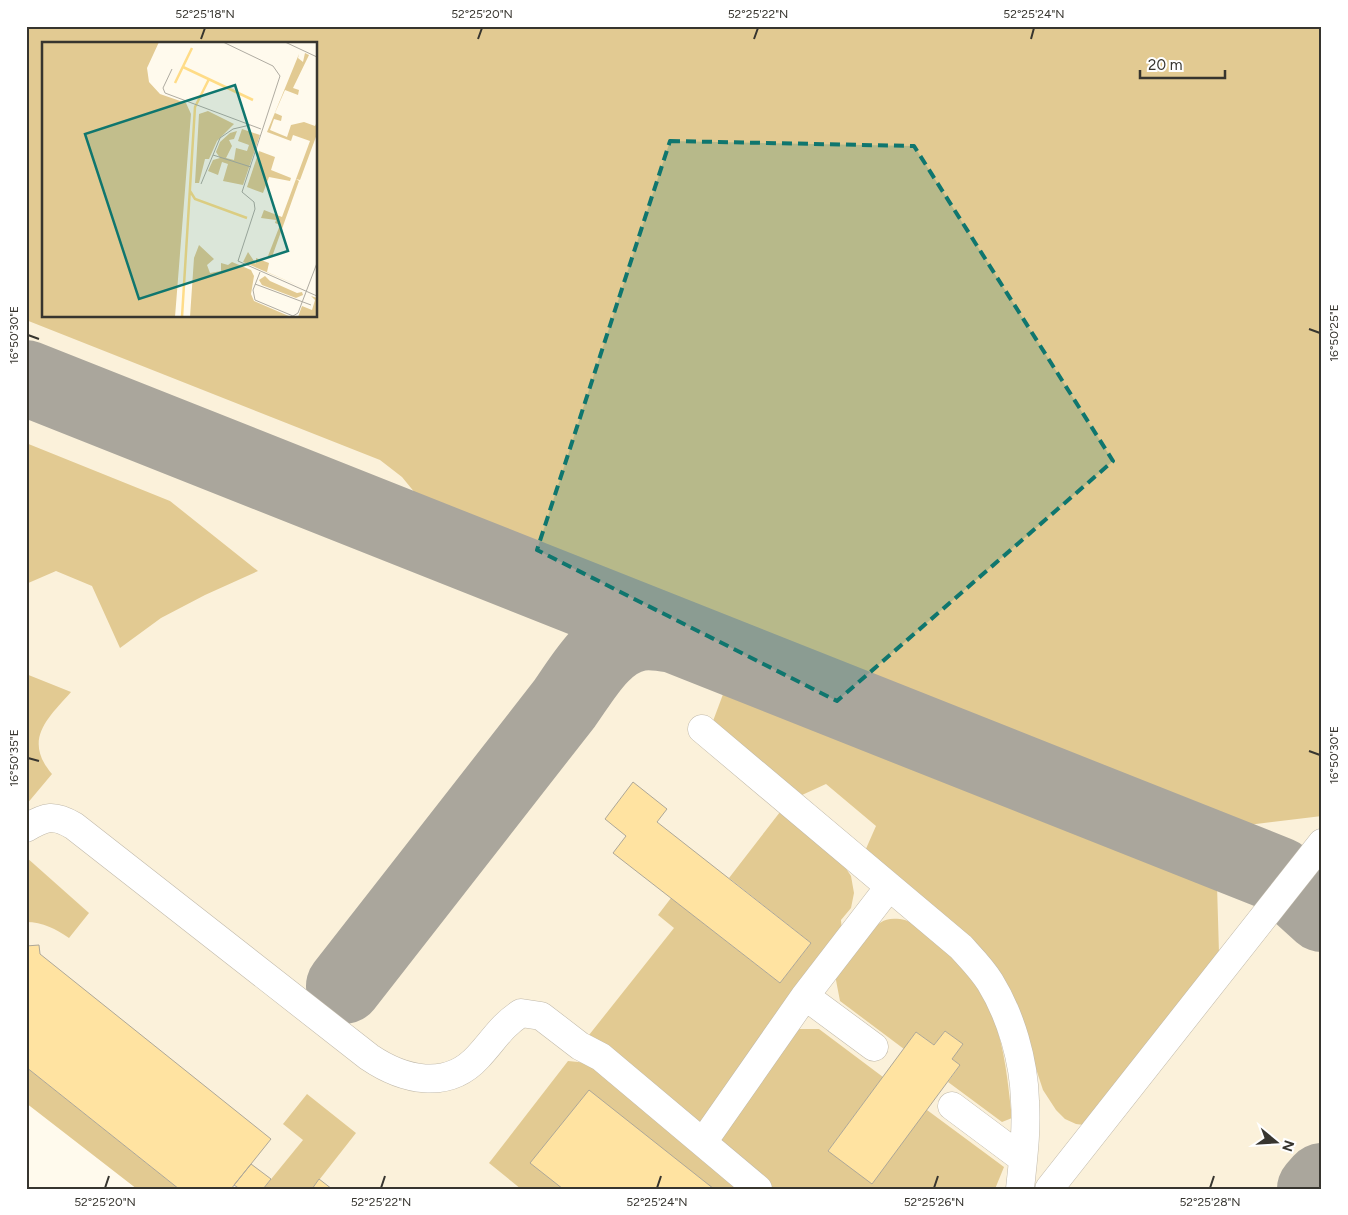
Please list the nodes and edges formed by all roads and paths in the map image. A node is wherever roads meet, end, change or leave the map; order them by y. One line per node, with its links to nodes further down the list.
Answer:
1 (702, 730): 4 (lane)
2 (26, 828): 8 (lane)
3 (1322, 843): 12 (lane)
4 (889, 887): 5 (lane); 9 (lane)
5 (805, 996): 6 (lane); 8 (lane)
6 (874, 1047)
7 (952, 1106): 9 (lane)
8 (703, 1142): 10 (lane)
9 (1023, 1159): 11 (lane)
10 (758, 1189)
11 (1020, 1189)
12 (1049, 1189)

